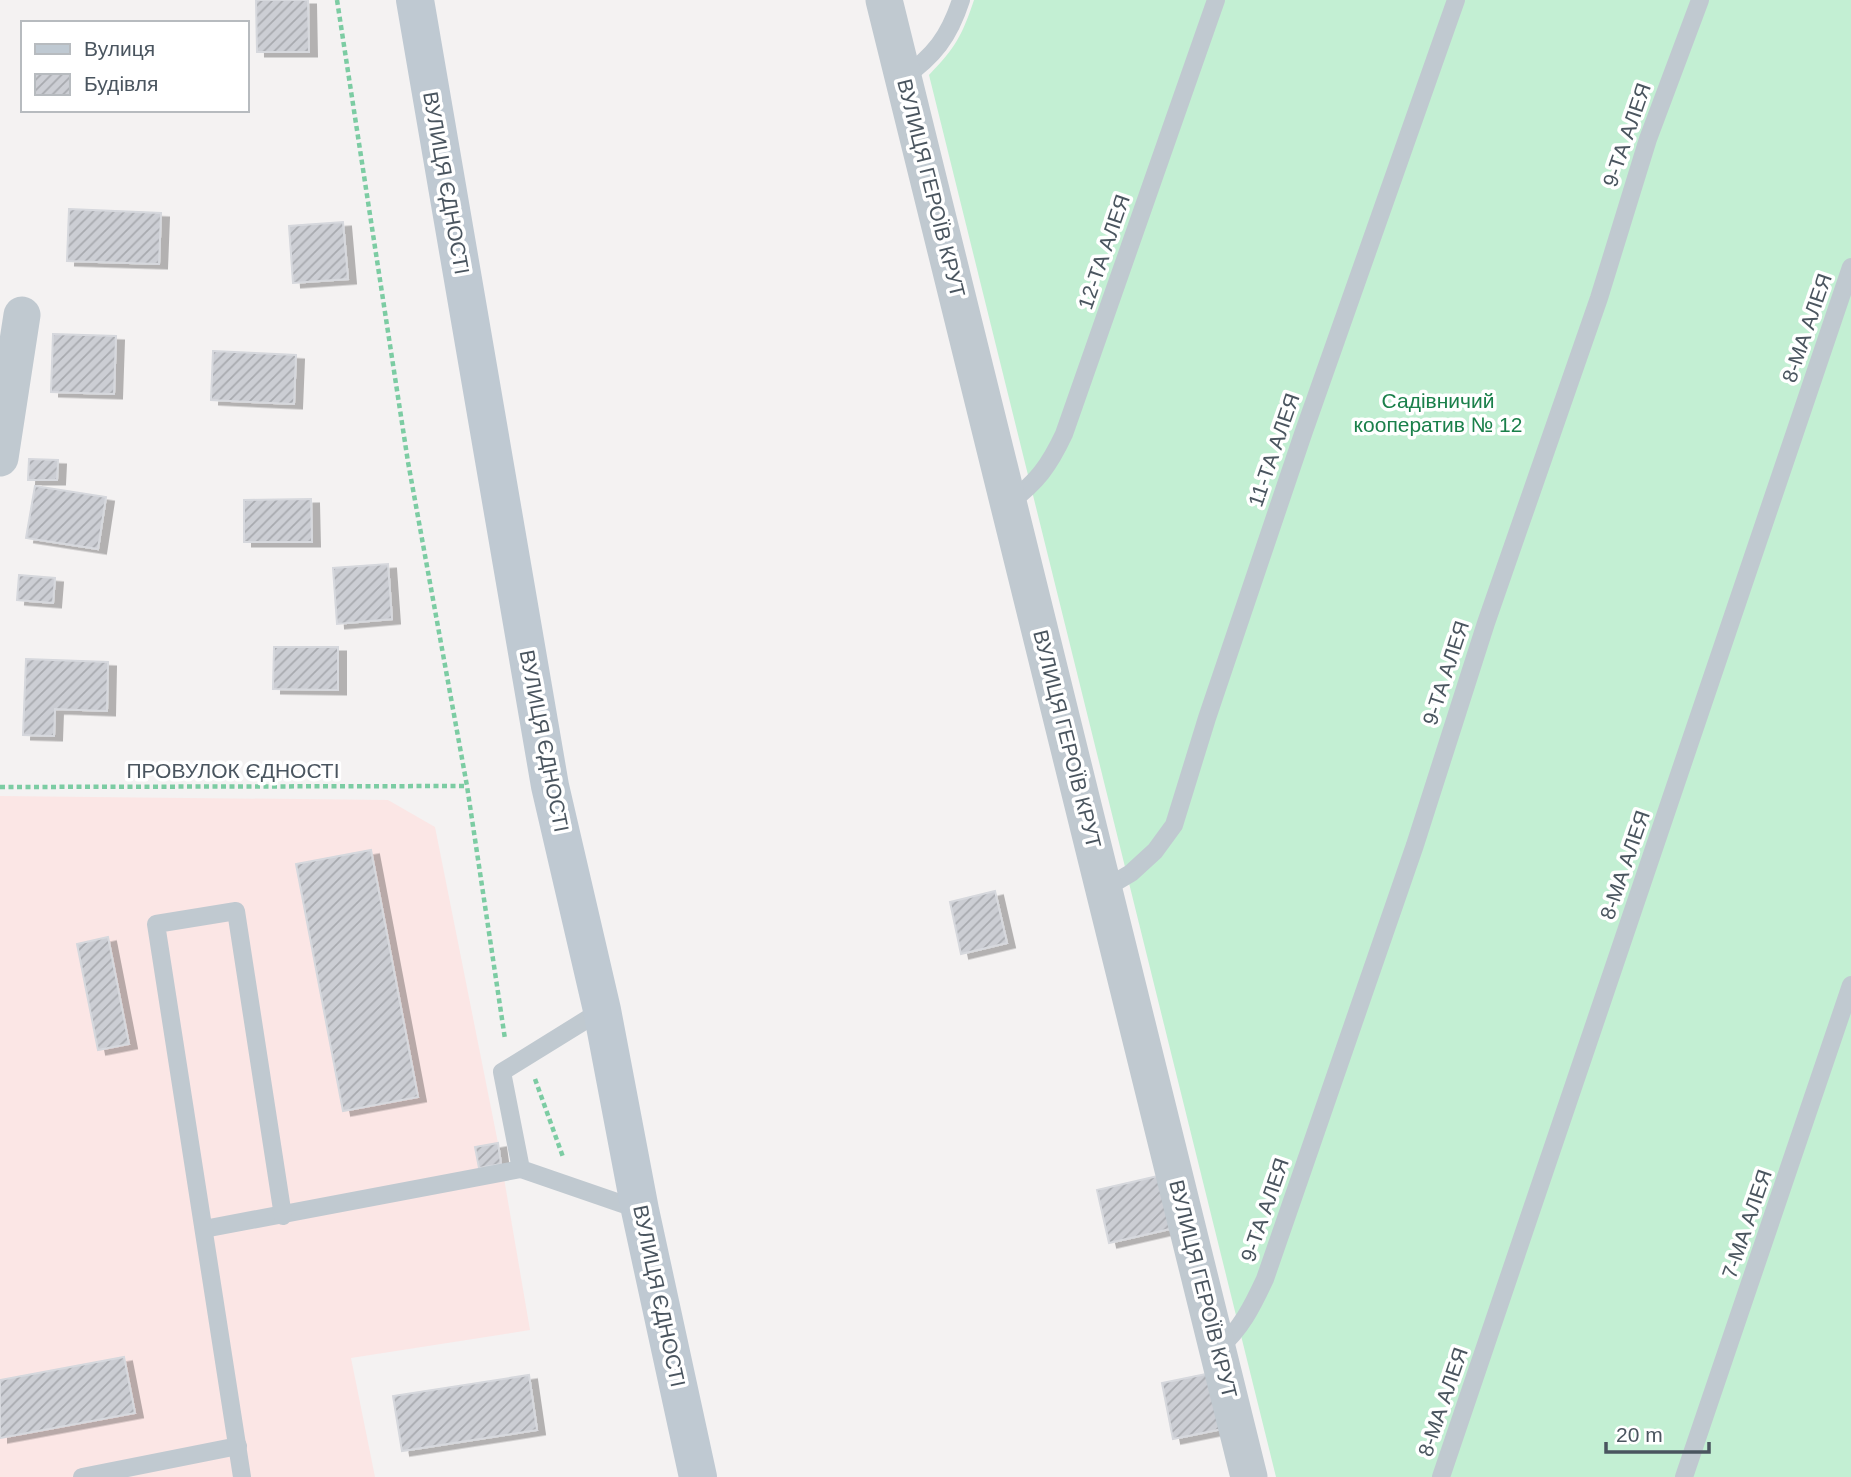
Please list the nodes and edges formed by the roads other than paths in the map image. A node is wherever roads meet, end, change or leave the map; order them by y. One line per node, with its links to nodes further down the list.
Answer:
1 (415, 0): 14 (main road, ВУЛИЦЯ ЄДНОСТІ)
2 (884, 0): 7 (street, ВУЛИЦЯ ГЕРОЇВ КРУТ)
3 (961, 0): 7 (lane)
4 (1216, 0): 11 (lane, 12-ТА АЛЕЯ)
5 (1456, 0): 12 (lane, 11-ТА АЛЕЯ)
6 (1699, 0): 19 (lane, 9-ТА АЛЕЯ)
7 (903, 78): 11 (street, ВУЛИЦЯ ГЕРОЇВ КРУТ)
8 (1851, 267): 25 (lane, 8-МА АЛЕЯ)
9 (22, 315): 10 (street)
10 (0, 458)
11 (1009, 503): 12 (street, ВУЛИЦЯ ГЕРОЇВ КРУТ)
12 (1104, 889): 19 (street, ВУЛИЦЯ ГЕРОЇВ КРУТ)
13 (1851, 985): 26 (lane, 7-МА АЛЕЯ)
14 (602, 1010): 15 (lane); 16 (main road, ВУЛИЦЯ ЄДНОСТІ)
15 (521, 1169): 16 (lane); 17 (lane)
16 (640, 1210): 23 (main road, ВУЛИЦЯ ЄДНОСТІ)
17 (283, 1216): 18 (lane); 18 (lane)
18 (204, 1229): 20 (lane)
19 (1218, 1349): 24 (street, ВУЛИЦЯ ГЕРОЇВ КРУТ)
20 (237, 1446): 21 (lane); 22 (lane)
21 (82, 1477)
22 (242, 1477)
23 (698, 1477)
24 (1249, 1477)
25 (1441, 1477)
26 (1684, 1477)

